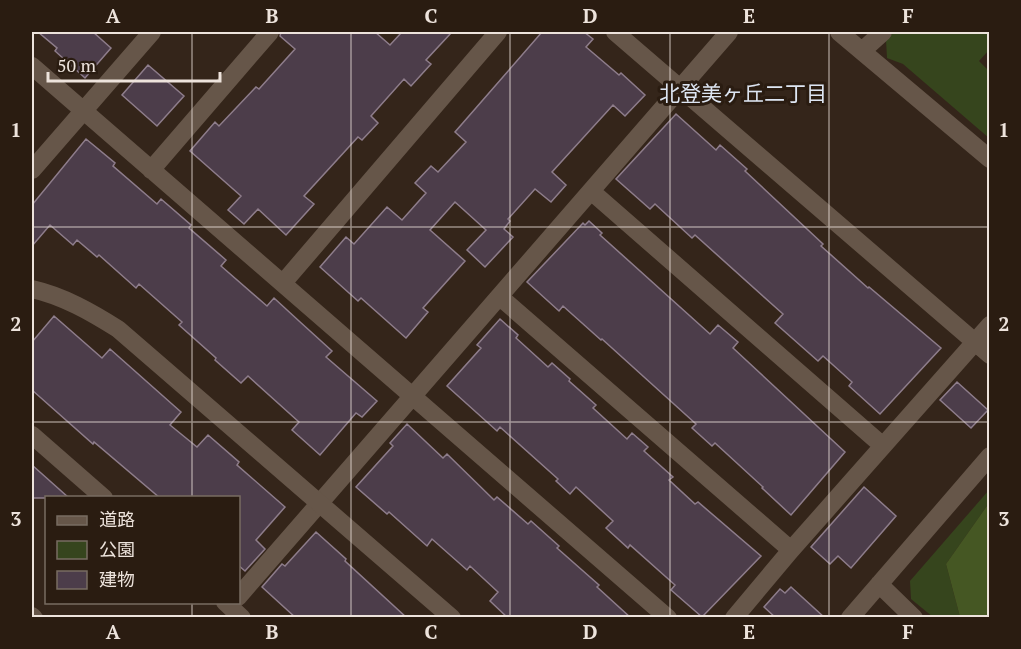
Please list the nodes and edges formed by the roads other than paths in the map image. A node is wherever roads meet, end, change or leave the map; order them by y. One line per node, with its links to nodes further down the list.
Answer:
1 (152, 32): 11 (street)
2 (270, 32): 14 (street)
3 (498, 32): 16 (street)
4 (615, 32): 10 (street)
5 (729, 32): 10 (street)
6 (839, 32): 8 (street)
7 (883, 32): 8 (street)
8 (862, 51): 12 (street)
9 (32, 66): 11 (street)
10 (680, 87): 15 (street); 20 (street)
11 (84, 111): 13 (street); 14 (street)
12 (990, 159)
13 (32, 170)
14 (151, 170): 16 (street)
15 (591, 191): 18 (street); 24 (street)
16 (283, 283): 22 (street)
17 (32, 289): 27 (street)
18 (500, 297): 22 (street); 28 (street)
19 (990, 325): 20 (street)
20 (974, 342): 21 (street); 24 (street)
21 (990, 355)
22 (413, 395): 27 (street); 32 (street)
23 (32, 435): 26 (street)
24 (883, 446): 28 (street)
25 (990, 456): 29 (street)
26 (102, 496)
27 (320, 502): 30 (street); 31 (street)
28 (790, 550): 33 (street)
29 (879, 584): 34 (street); 35 (street)
30 (240, 597)
31 (452, 618)
32 (668, 618)
33 (734, 618)
34 (850, 618)
35 (914, 618)

